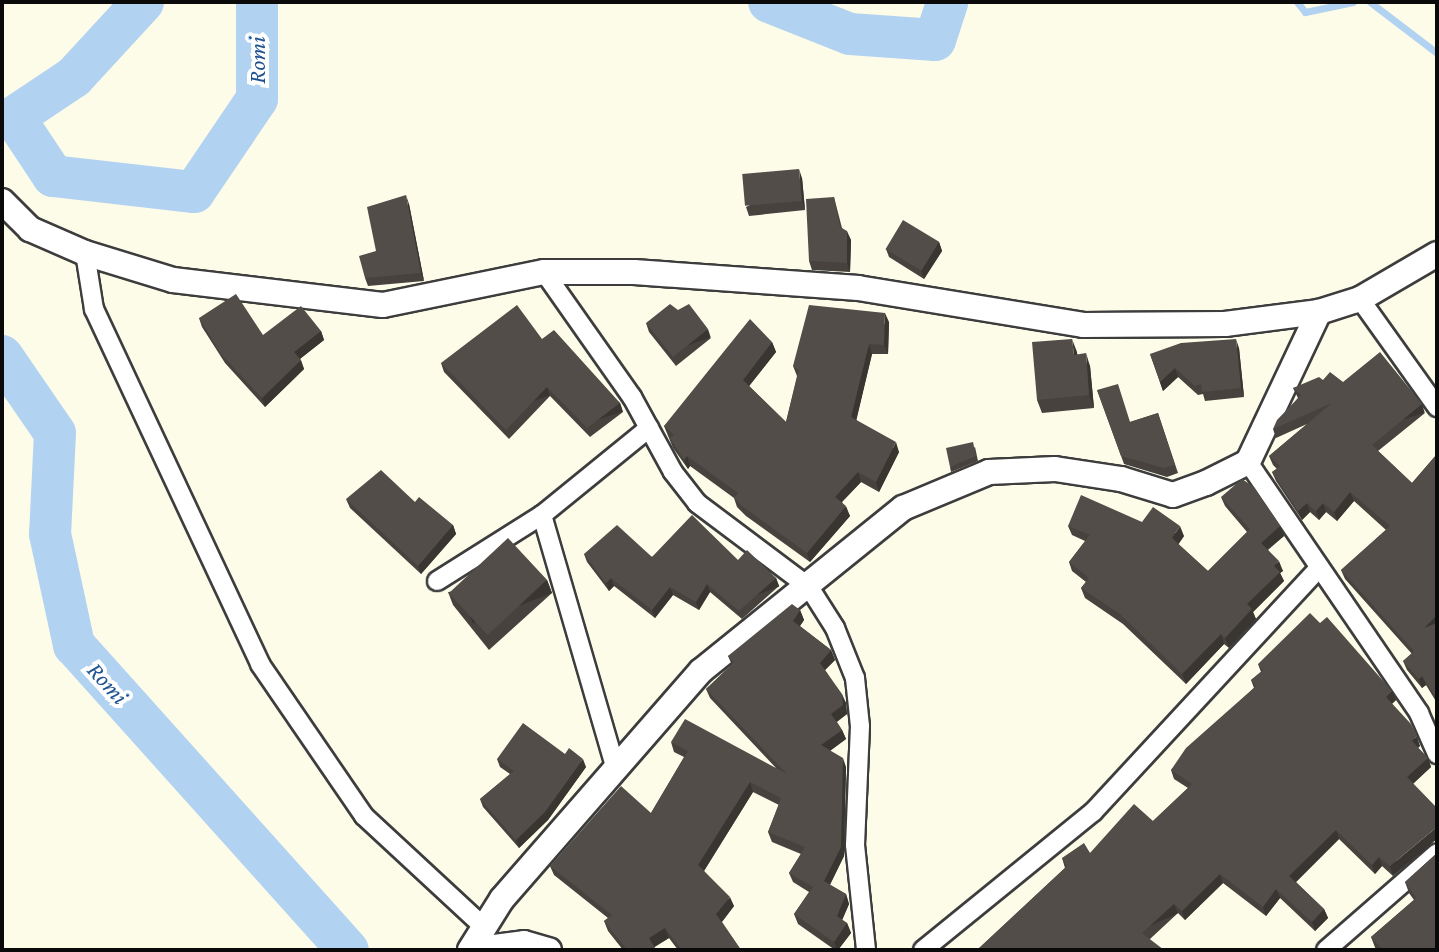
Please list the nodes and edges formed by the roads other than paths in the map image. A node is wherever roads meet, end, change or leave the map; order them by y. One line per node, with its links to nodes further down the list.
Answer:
1 (2, 201): 2 (street)
2 (85, 253): 4 (street); 17 (street)
3 (1437, 254): 5 (street)
4 (544, 272): 6 (street); 8 (street)
5 (1360, 299): 6 (street); 7 (street)
6 (1319, 312): 9 (street)
7 (1437, 407)
8 (649, 428): 10 (street); 13 (street)
9 (1248, 462): 11 (street); 13 (street)
10 (542, 515): 12 (street); 15 (street)
11 (1319, 568): 14 (street); 21 (street)
12 (437, 581)
13 (809, 587): 15 (street); 20 (street)
14 (1437, 754)
15 (615, 767): 17 (street)
16 (1437, 853): 22 (street)
17 (484, 927): 18 (street)
18 (470, 950): 19 (street)
19 (549, 950)
20 (866, 950)
21 (923, 950)
22 (1326, 950)

